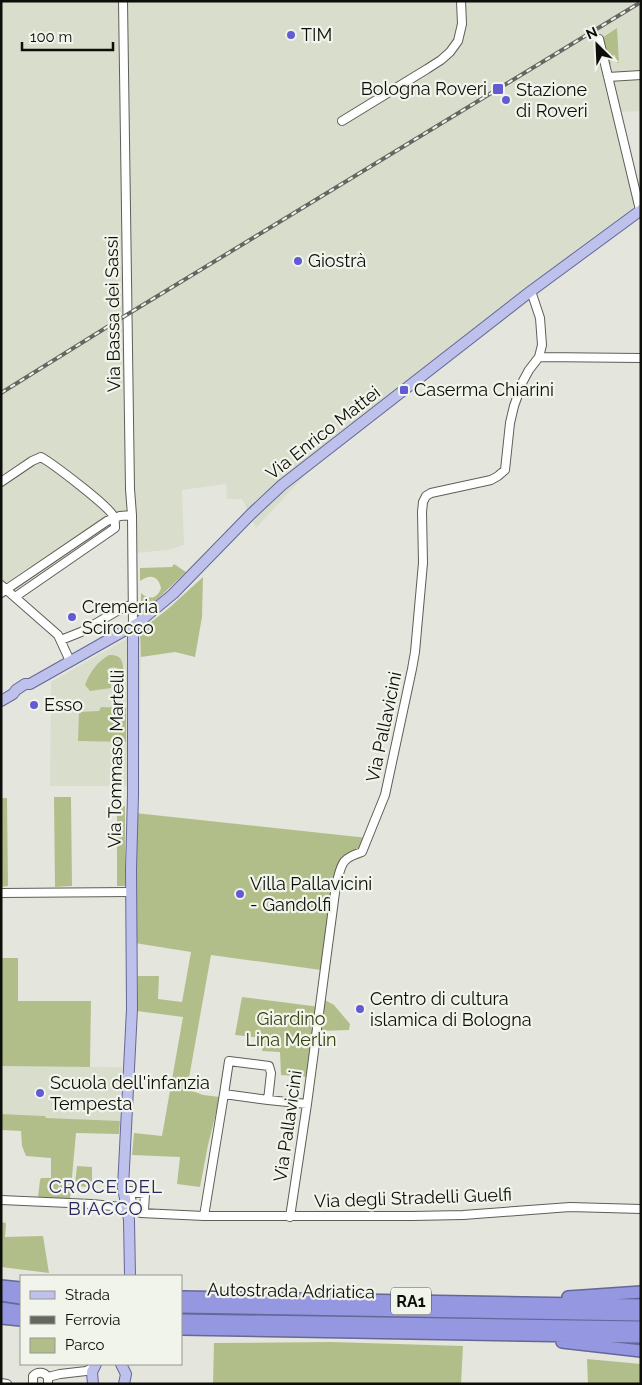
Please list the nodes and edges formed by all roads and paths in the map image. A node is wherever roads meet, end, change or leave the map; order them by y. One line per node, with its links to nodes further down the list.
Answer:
1 (123, 1): 12 (street, Via Bassa dei Sassi)
2 (461, 1): 6 (street)
3 (598, 39): 5 (street)
4 (641, 75): 5 (street)
5 (608, 77): 7 (street)
6 (342, 121)
7 (640, 210): 8 (main road, Via Enrico Mattei)
8 (531, 291): 9 (street, Via Pallavicini); 17 (main road, Via Enrico Mattei)
9 (539, 357): 10 (street); 25 (street, Via Pallavicini)
10 (641, 358)
11 (1, 482): 13 (street)
12 (132, 515): 13 (street); 16 (street, Via Bassa dei Sassi)
13 (114, 517): 14 (street); 15 (street)
14 (3, 589): 15 (street)
15 (15, 597): 18 (street)
16 (133, 605): 17 (street, Via Bassa dei Sassi); 18 (street)
17 (133, 627): 19 (main road, Via Enrico Mattei); 21 (main road, Via Tommaso Martelli)
18 (60, 640): 19 (street)
19 (70, 661): 20 (main road, Via Enrico Mattei)
20 (1, 701)
21 (132, 892): 22 (street); 27 (main road, Via Tommaso Martelli)
22 (1, 893)
23 (224, 1094): 24 (street); 24 (street); 29 (street)
24 (268, 1100): 25 (street)
25 (307, 1104): 30 (street, Via Pallavicini)
26 (1, 1200): 27 (street, Via degli Stradelli Guelfi)
27 (127, 1208): 29 (street, Via degli Stradelli Guelfi); 31 (main road, Via Tommaso Martelli)
28 (641, 1209): 30 (street, Via degli Stradelli Guelfi)
29 (204, 1216): 30 (street, Via degli Stradelli Guelfi)
30 (290, 1217)
31 (130, 1275)
32 (1, 1286): 33 (highway)
33 (20, 1288)
34 (641, 1292): 38 (highway)
35 (1, 1295): 37 (highway)
36 (182, 1297): 38 (highway, RA1)
37 (20, 1298)
38 (495, 1303): 39 (highway, RA1)
39 (641, 1305)
40 (182, 1307): 43 (highway, Autostrada Adriatica)
41 (1, 1308): 42 (highway)
42 (20, 1311)
43 (641, 1315)
44 (1, 1318): 45 (highway)
45 (20, 1320)
46 (182, 1320): 47 (highway, Autostrada Adriatica)
47 (641, 1327)
48 (182, 1329): 49 (highway, RA1)
49 (528, 1335): 50 (highway, RA1); 51 (highway)
50 (641, 1337)
51 (641, 1350)
52 (95, 1365): 54 (street); 57 (main road)
53 (123, 1366): 58 (main road)
54 (77, 1373): 55 (street); 57 (street)
55 (48, 1380): 60 (street)
56 (1, 1383): 59 (street)
57 (93, 1383)
58 (124, 1383)
59 (7, 1384)
60 (33, 1384)

